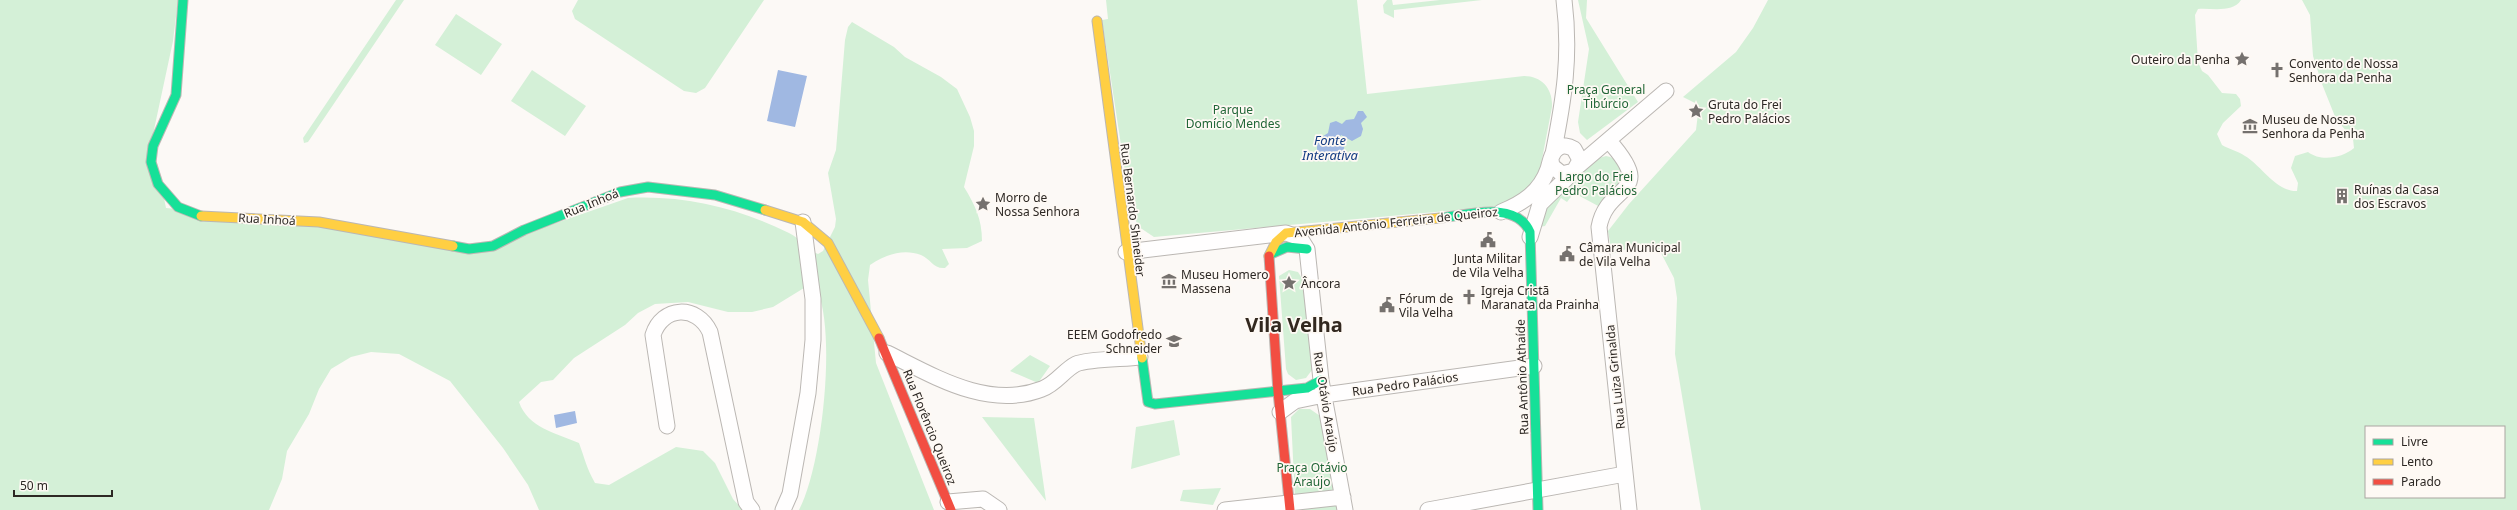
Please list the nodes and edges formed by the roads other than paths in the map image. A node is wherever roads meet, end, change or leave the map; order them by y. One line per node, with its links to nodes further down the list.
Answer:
1 (183, 0): 10 (street, Rua Inhoá)
2 (1564, 0): 5 (street, Avenida Antônio Ferreira de Queiroz)
3 (1097, 20): 15 (street, Rua Bernardo Shineider)
4 (1666, 91): 6 (street)
5 (1559, 120): 7 (street, Avenida Antônio Ferreira de Queiroz); 8 (street)
6 (1604, 145): 8 (street); 25 (street, Rua Luiza Grinalda)
7 (1552, 157): 8 (street); 8 (street); 9 (street, Avenida Antônio Ferreira de Queiroz)
8 (1575, 159): 13 (street)
9 (1502, 212): 11 (street, Avenida Antônio Ferreira de Queiroz); 13 (street, Rua Antônio Athaíde)
10 (803, 222): 17 (street, Rua Inhoá); 31 (street)
11 (1286, 233): 12 (street, Avenida Antônio Ferreira de Queiroz); 14 (street); 16 (street, Avenida Antônio Ferreira de Queiroz)
12 (1250, 238): 15 (street, Avenida Antônio Ferreira de Queiroz); 16 (street)
13 (1530, 238): 19 (street, Rua Antônio Athaíde)
14 (1307, 249): 16 (street); 20 (street, Rua Otávio Araújo)
15 (1126, 252): 18 (street, Rua Bernardo Shineider)
16 (1269, 256): 21 (street)
17 (887, 353): 18 (street); 28 (street, Rua Florêncio Queiroz)
18 (1140, 357): 21 (street, Rua Bernardo Shineider)
19 (1534, 366): 22 (street, Rua Pedro Palácios); 26 (street, Rua Antônio Athaíde)
20 (1321, 380): 21 (street); 22 (street, Rua Otávio Araújo)
21 (1278, 392): 23 (street)
22 (1324, 395): 23 (street, Rua Pedro Palácios); 27 (street, Rua Otávio Araújo)
23 (1280, 412): 29 (street)
24 (667, 426): 30 (street)
25 (1626, 474): 26 (street); 36 (street, Rua Luiza Grinalda)
26 (1537, 490): 34 (street); 35 (street, Rua Antônio Athaíde)
27 (1344, 503): 29 (street)
28 (949, 506): 32 (street)
29 (1290, 507): 33 (street)
30 (752, 510)
31 (783, 510)
32 (999, 510)
33 (1225, 510)
34 (1428, 510)
35 (1538, 510)
36 (1629, 510)

